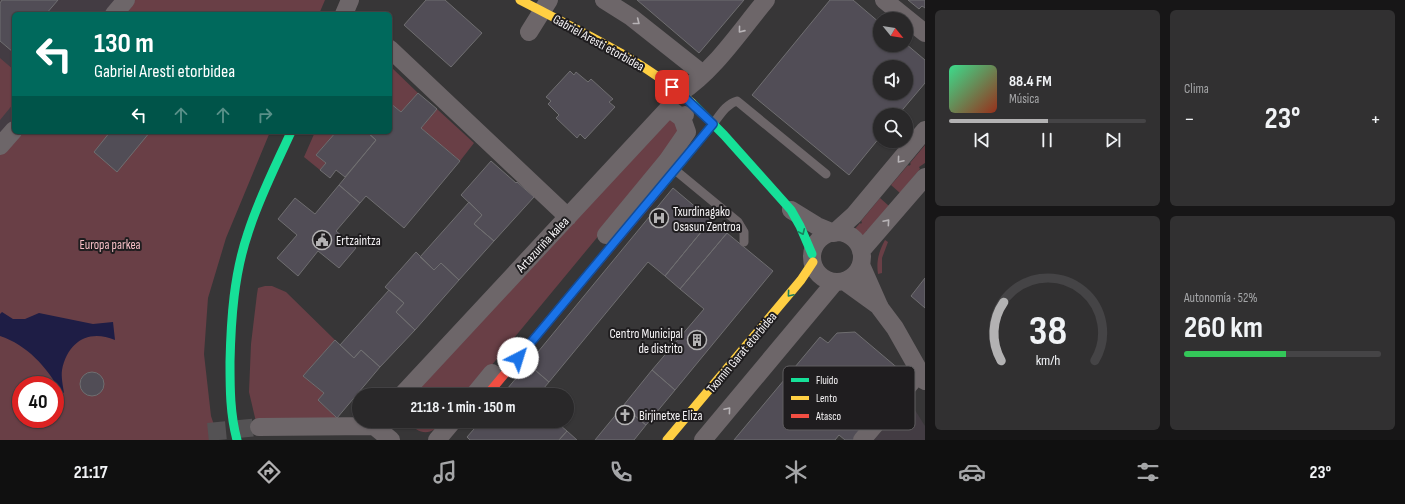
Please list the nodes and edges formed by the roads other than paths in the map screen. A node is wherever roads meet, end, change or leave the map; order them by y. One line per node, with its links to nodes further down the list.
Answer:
1 (126, 0): 8 (street)
2 (350, 0): 9 (street)
3 (520, 0): 7 (street, Gabriel Aresti etorbidea)
4 (604, 0): 13 (street, one-way to 13)
5 (766, 0): 13 (street, one-way to 13)
6 (884, 0): 11 (street)
7 (545, 6): 10 (street); 14 (street, Gabriel Aresti etorbidea)
8 (116, 12)
9 (345, 12)
10 (529, 32)
11 (925, 33)
12 (392, 51): 24 (street)
13 (703, 74): 14 (street)
14 (680, 93): 15 (street, Gabriel Aresti etorbidea)
15 (713, 124): 20 (street); 21 (lane); 23 (street, Gabriel Aresti etorbidea)
16 (925, 130): 25 (street, one-way to 25)
17 (12, 132): 19 (street)
18 (290, 134): 42 (street)
19 (0, 146)
20 (675, 170): 26 (lane); 35 (street)
21 (826, 174)
22 (925, 177): 28 (street, one-way to 22)
23 (791, 210): 25 (street); 27 (street, Gabriel Aresti etorbidea, one-way to 27)
24 (568, 217): 33 (street, Artazuriña kalea); 34 (street, Artazuriña kalea)
25 (834, 233): 27 (street); 28 (street)
26 (744, 242)
27 (813, 258): 29 (street); 46 (street, Txomin Garat etorbidea, one-way to 46)
28 (861, 258): 29 (street); 30 (street)
29 (839, 282): 30 (street); 47 (street, one-way to 29)
30 (880, 308): 31 (street)
31 (922, 377): 32 (street)
32 (915, 384)
33 (409, 388)
34 (480, 388)
35 (493, 388)
36 (352, 424): 37 (street)
37 (259, 428)
38 (380, 428): 43 (street)
39 (446, 428): 44 (street)
40 (461, 428): 45 (street)
41 (872, 430): 48 (street)
42 (237, 440)
43 (391, 440)
44 (437, 440)
45 (452, 440)
46 (667, 440)
47 (703, 440)
48 (862, 440)

